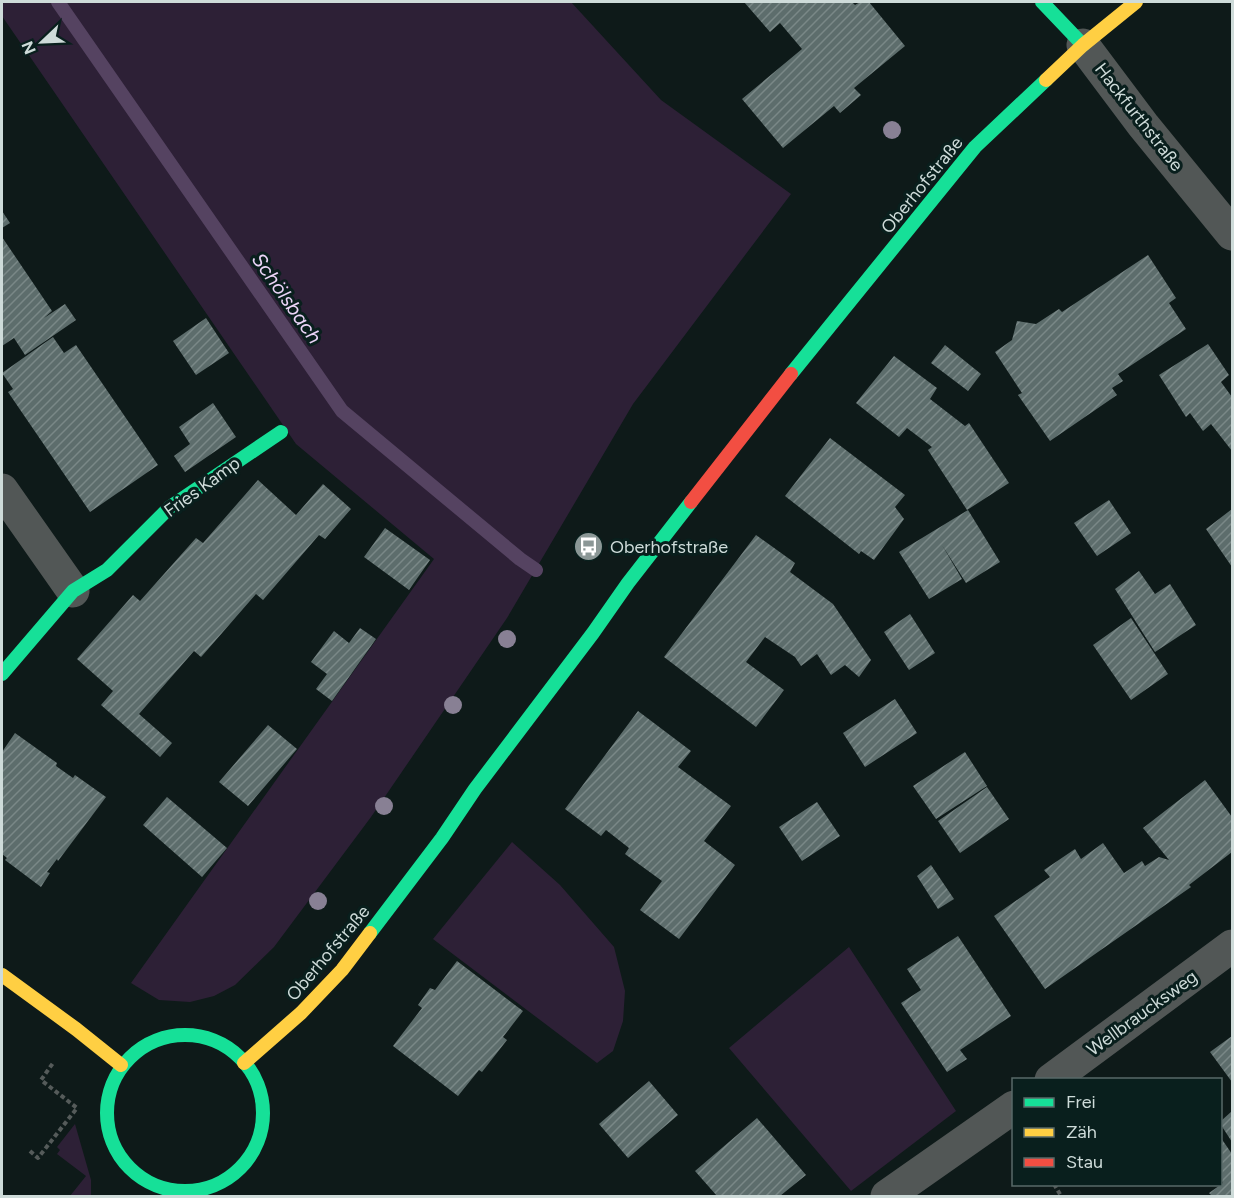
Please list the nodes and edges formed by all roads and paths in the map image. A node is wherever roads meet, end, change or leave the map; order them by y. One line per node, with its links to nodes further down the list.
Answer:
1 (1042, 2): 3 (main road, Hackfurthstraße)
2 (1136, 2): 3 (main road, Oberhofstraße)
3 (1083, 45): 4 (street, Hackfurthstraße); 12 (main road, Oberhofstraße)
4 (1233, 234)
5 (280, 432): 7 (main road, Fries Kamp)
6 (2, 490): 7 (street)
7 (73, 591): 8 (main road, Fries Kamp)
8 (2, 674)
9 (1233, 946): 14 (street, Wellbraucksweg)
10 (2, 975): 11 (main road)
11 (76, 1029): 13 (main road); 16 (path)
12 (244, 1063): 13 (main road); 17 (main road)
13 (121, 1065): 17 (main road)
14 (1054, 1078)
15 (1012, 1108): 18 (street)
16 (30, 1151)
17 (162, 1193)
18 (887, 1197)

